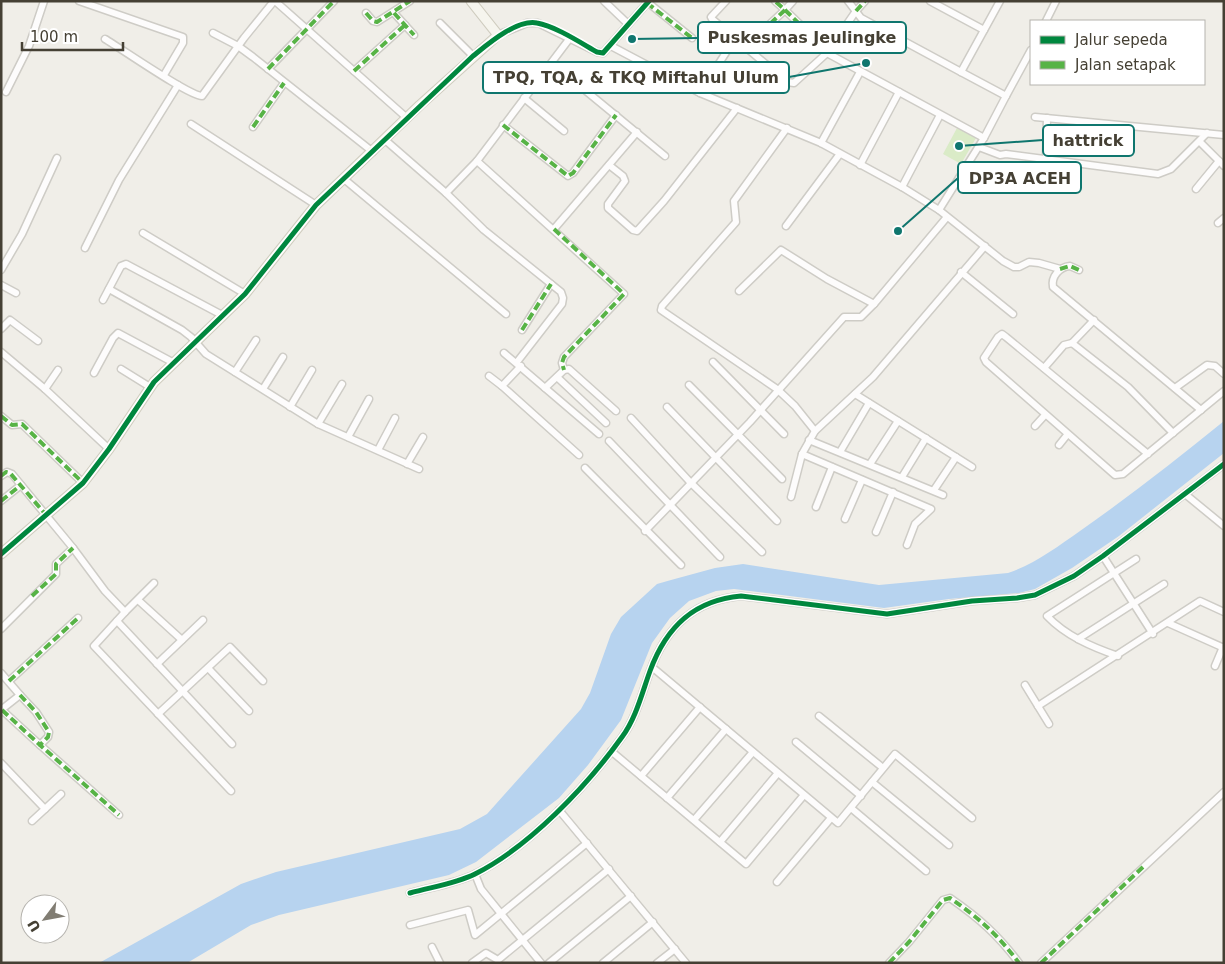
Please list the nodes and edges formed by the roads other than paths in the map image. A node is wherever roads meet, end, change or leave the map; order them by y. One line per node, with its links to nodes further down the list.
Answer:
1 (44, 1): 51 (street)
2 (80, 1): 48 (street)
3 (274, 1): 27 (street); 37 (street)
4 (334, 1): 27 (street)
5 (410, 1): 22 (street)
6 (471, 1): 31 (street)
7 (604, 1): 25 (street)
8 (726, 1): 36 (street)
9 (775, 1): 19 (street)
10 (793, 1): 19 (street)
11 (848, 1): 20 (street)
12 (866, 1): 20 (street)
13 (930, 1): 18 (street)
14 (945, 1): 18 (street)
15 (1000, 1): 28 (street)
16 (1056, 1): 23 (street)
17 (647, 2): 25 (street); 34 (street)
18 (942, 8): 28 (street)
19 (785, 10): 32 (street); 39 (street)
20 (856, 11): 41 (street); 47 (street)
21 (366, 13): 22 (street)
22 (394, 13): 26 (street)
23 (1046, 20)
24 (440, 23): 42 (street)
25 (628, 24): 38 (street)
26 (405, 25): 30 (street); 45 (street)
27 (307, 29): 44 (street); 45 (street)
28 (984, 30): 47 (street)
29 (213, 33): 37 (street)
30 (414, 35)
31 (498, 36): 33 (street); 42 (street)
32 (812, 36)
33 (570, 38): 38 (street); 43 (street)
34 (692, 38)
35 (105, 39): 48 (street)
36 (734, 40): 39 (street); 53 (street)
37 (238, 46): 44 (street); 50 (street)
38 (611, 46): 53 (street)
39 (744, 48): 41 (street)
40 (1030, 52): 54 (street)
41 (827, 53): 46 (street)
42 (473, 56): 60 (street)
43 (552, 62): 55 (street); 57 (street)
44 (268, 69): 49 (street)
45 (354, 71): 60 (street)
46 (860, 72): 52 (street); 73 (street)
47 (961, 72): 54 (street)
48 (164, 75): 50 (street)
49 (284, 83): 64 (street); 75 (street)
50 (178, 85): 97 (street)
51 (6, 92)
52 (899, 92): 58 (street); 82 (street)
53 (700, 93): 56 (street)
54 (1006, 96): 70 (street)
55 (524, 98): 63 (street); 66 (street)
56 (737, 108): 65 (street); 83 (street)
57 (616, 115): 63 (street); 67 (street)
58 (940, 116): 70 (street); 85 (street)
59 (1035, 117): 61 (street)
60 (407, 118): 71 (street)
61 (1047, 118): 68 (street); 79 (street)
62 (191, 124): 88 (street)
63 (503, 125): 80 (street)
64 (253, 127)
65 (787, 128): 73 (street); 144 (street)
66 (564, 130)
67 (637, 132): 77 (street); 83 (street)
68 (1208, 133): 69 (street); 72 (street)
69 (1224, 135)
70 (984, 138): 74 (street)
71 (384, 139): 75 (street); 87 (street)
72 (1200, 142): 79 (street); 81 (street)
73 (822, 143): 76 (street)
74 (979, 147): 79 (street); 89 (street)
75 (373, 152): 84 (street)
76 (840, 154): 82 (street); 93 (street)
77 (665, 156)
78 (57, 158): 99 (street)
79 (1046, 159)
80 (477, 161): 87 (street); 94 (street)
81 (1222, 164): 86 (street)
82 (860, 165): 85 (street)
83 (609, 166): 94 (street)
84 (344, 179): 88 (street); 110 (street)
85 (902, 186): 89 (street)
86 (1196, 189)
87 (446, 192): 102 (street)
88 (316, 205): 107 (street)
89 (939, 210): 90 (street)
90 (947, 217): 96 (street); 109 (street)
91 (1224, 218): 92 (street)
92 (1218, 224)
93 (786, 226)
94 (554, 229): 130 (street)
95 (143, 233): 107 (street)
96 (984, 246): 98 (street); 101 (street)
97 (86, 248)
98 (1060, 269): 100 (street); 113 (street)
99 (1, 270)
100 (1079, 270)
101 (961, 272): 111 (street); 146 (street)
102 (551, 284): 115 (street); 125 (street)
103 (1, 285): 106 (street)
104 (109, 289): 108 (street); 112 (street); 118 (street)
105 (739, 291): 109 (street)
106 (16, 293)
107 (245, 294): 112 (street)
108 (103, 300)
109 (874, 304): 144 (street)
110 (506, 314)
111 (1013, 314)
112 (222, 315): 118 (street)
113 (1094, 320): 119 (street); 141 (street)
114 (1, 329): 117 (street)
115 (522, 330)
116 (256, 340): 131 (street)
117 (38, 341)
118 (195, 341): 124 (street); 131 (street)
119 (1072, 343): 126 (street); 163 (street)
120 (1, 352): 142 (street)
121 (504, 353): 125 (street)
122 (283, 357): 143 (street)
123 (712, 362): 151 (street)
124 (174, 363): 132 (street); 139 (street)
125 (519, 364): 138 (street); 140 (street)
126 (1044, 368): 154 (street); 178 (street)
127 (121, 369): 139 (street)
128 (58, 370): 142 (street)
129 (312, 370): 149 (street)
130 (564, 370): 135 (street); 153 (street)
131 (235, 372): 143 (street)
132 (94, 373)
133 (1224, 374): 141 (street)
134 (489, 376): 138 (street)
135 (557, 377): 140 (street); 159 (street)
136 (342, 384): 160 (street)
137 (689, 385): 165 (street)
138 (502, 386): 179 (street)
139 (150, 387): 174 (street)
140 (545, 388): 164 (street)
141 (1175, 388): 152 (street)
142 (45, 389): 174 (street)
143 (263, 389): 149 (street)
144 (777, 389): 151 (street); 162 (street)
145 (1224, 391): 152 (street)
146 (855, 394): 148 (street); 162 (street)
147 (369, 399): 169 (street)
148 (869, 403): 158 (street); 176 (street)
149 (290, 406): 160 (street)
150 (667, 407): 181 (street)
151 (760, 410): 165 (street); 166 (street)
152 (1202, 410): 163 (street)
153 (616, 411)
154 (1044, 415): 161 (street); 167 (street)
155 (1, 416): 194 (street)
156 (395, 418): 175 (street)
157 (631, 418): 193 (street)
158 (898, 421): 170 (street); 183 (street)
159 (606, 422)
160 (318, 424): 169 (street)
161 (1036, 426)
162 (815, 431): 171 (street)
163 (1173, 433): 178 (street)
164 (599, 434)
165 (737, 434): 181 (street); 191 (street)
166 (784, 434)
167 (1067, 435): 173 (street); 178 (street)
168 (423, 436): 182 (street)
169 (348, 437): 175 (street)
170 (926, 438): 180 (street); 190 (street)
171 (809, 440): 176 (street); 177 (street)
172 (609, 441): 202 (street)
173 (1059, 445)
174 (109, 449): 194 (street)
175 (378, 450): 182 (street)
176 (840, 452): 183 (street)
177 (802, 454): 185 (street); 200 (street)
178 (1148, 454)
179 (579, 455)
180 (956, 457): 186 (street); 196 (street)
181 (714, 458): 193 (street); 206 (street)
182 (407, 464): 188 (street)
183 (870, 464): 190 (street)
184 (1224, 464): 198 (street)
185 (832, 467): 192 (street); 203 (street)
186 (972, 467)
187 (585, 468): 208 (street)
188 (419, 469)
189 (1, 476): 195 (street)
190 (902, 477): 196 (street)
191 (782, 479)
192 (862, 480): 197 (street); 205 (street)
193 (690, 482): 202 (street); 212 (street)
194 (83, 483): 204 (street)
195 (21, 485): 201 (street); 204 (street)
196 (934, 490): 199 (street)
197 (892, 492): 209 (street); 210 (street)
198 (1185, 494): 207 (street); 214 (street)
199 (942, 495)
200 (791, 497)
201 (1, 501)
202 (668, 505): 208 (street); 215 (street)
203 (816, 507)
204 (47, 516): 211 (street); 213 (street)
205 (845, 519)
206 (777, 521)
207 (1224, 526)
208 (645, 531): 217 (street)
209 (876, 532)
210 (907, 545)
211 (73, 548): 223 (street); 229 (street)
212 (762, 552)
213 (1, 554)
214 (1103, 556): 218 (street); 237 (street)
215 (720, 557)
216 (1136, 560): 218 (street)
217 (681, 565)
218 (1114, 573): 222 (street); 231 (street)
219 (154, 583): 221 (street)
220 (1164, 584): 222 (street)
221 (138, 600): 223 (street); 232 (street)
222 (1133, 603): 230 (street); 231 (street)
223 (125, 612): 227 (street)
224 (1224, 612): 228 (street)
225 (78, 618): 240 (street)
226 (203, 620): 232 (street)
227 (117, 621): 235 (street); 249 (street)
228 (1168, 624): 230 (street); 233 (street)
229 (1, 629)
230 (1153, 634): 234 (street)
231 (1078, 639): 234 (street)
232 (182, 640): 235 (street)
233 (1223, 647): 236 (street)
234 (1118, 656): 245 (street)
235 (158, 664): 243 (street)
236 (1215, 666)
237 (652, 667): 246 (street); 256 (street)
238 (208, 668): 241 (street); 243 (street); 248 (street)
239 (1, 673): 240 (street)
240 (9, 681): 244 (street)
241 (263, 681)
242 (1025, 685): 245 (street)
243 (183, 691): 249 (street); 254 (street)
244 (20, 695): 247 (street); 255 (street)
245 (1038, 706): 251 (street)
246 (700, 707): 252 (street); 261 (street)
247 (2, 710): 255 (street)
248 (249, 711)
249 (158, 714): 263 (street)
250 (819, 716): 259 (street)
251 (1049, 724)
252 (726, 729): 257 (street); 268 (street)
253 (796, 742): 267 (street)
254 (232, 744)
255 (40, 746): 272 (street)
256 (611, 751): 261 (street); 271 (street)
257 (753, 752): 260 (street); 275 (street)
258 (1, 763): 270 (street)
259 (883, 768): 262 (street); 274 (street)
260 (778, 773): 266 (street); 277 (street)
261 (641, 776): 268 (street)
262 (872, 782): 267 (street); 279 (street)
263 (231, 791)
264 (1224, 792): 301 (street)
265 (61, 794): 270 (street)
266 (804, 795): 273 (street); 277 (street)
267 (861, 796): 269 (street)
268 (667, 798): 275 (street)
269 (851, 808): 273 (street); 281 (street)
270 (45, 809): 276 (street)
271 (559, 810): 278 (street); 282 (street)
272 (118, 815)
273 (831, 818): 283 (street)
274 (972, 818)
275 (694, 820): 277 (street)
276 (32, 821)
277 (720, 842)
278 (586, 843): 280 (street); 286 (street)
279 (949, 845)
280 (608, 870): 285 (street); 289 (street)
281 (926, 871)
282 (475, 874): 284 (street); 286 (street)
283 (777, 882)
284 (410, 893)
285 (631, 896): 287 (street); 295 (street)
286 (501, 914): 288 (street); 289 (street)
287 (653, 922): 291 (street); 296 (street)
288 (410, 925)
289 (523, 940): 293 (street); 294 (street)
290 (432, 947): 292 (street)
291 (675, 948): 297 (street); 298 (street)
292 (440, 963)
293 (472, 963)
294 (541, 963)
295 (549, 963)
296 (603, 963)
297 (657, 963)
298 (686, 963)
299 (889, 963): 300 (street)
300 (1019, 963)
301 (1041, 963)

